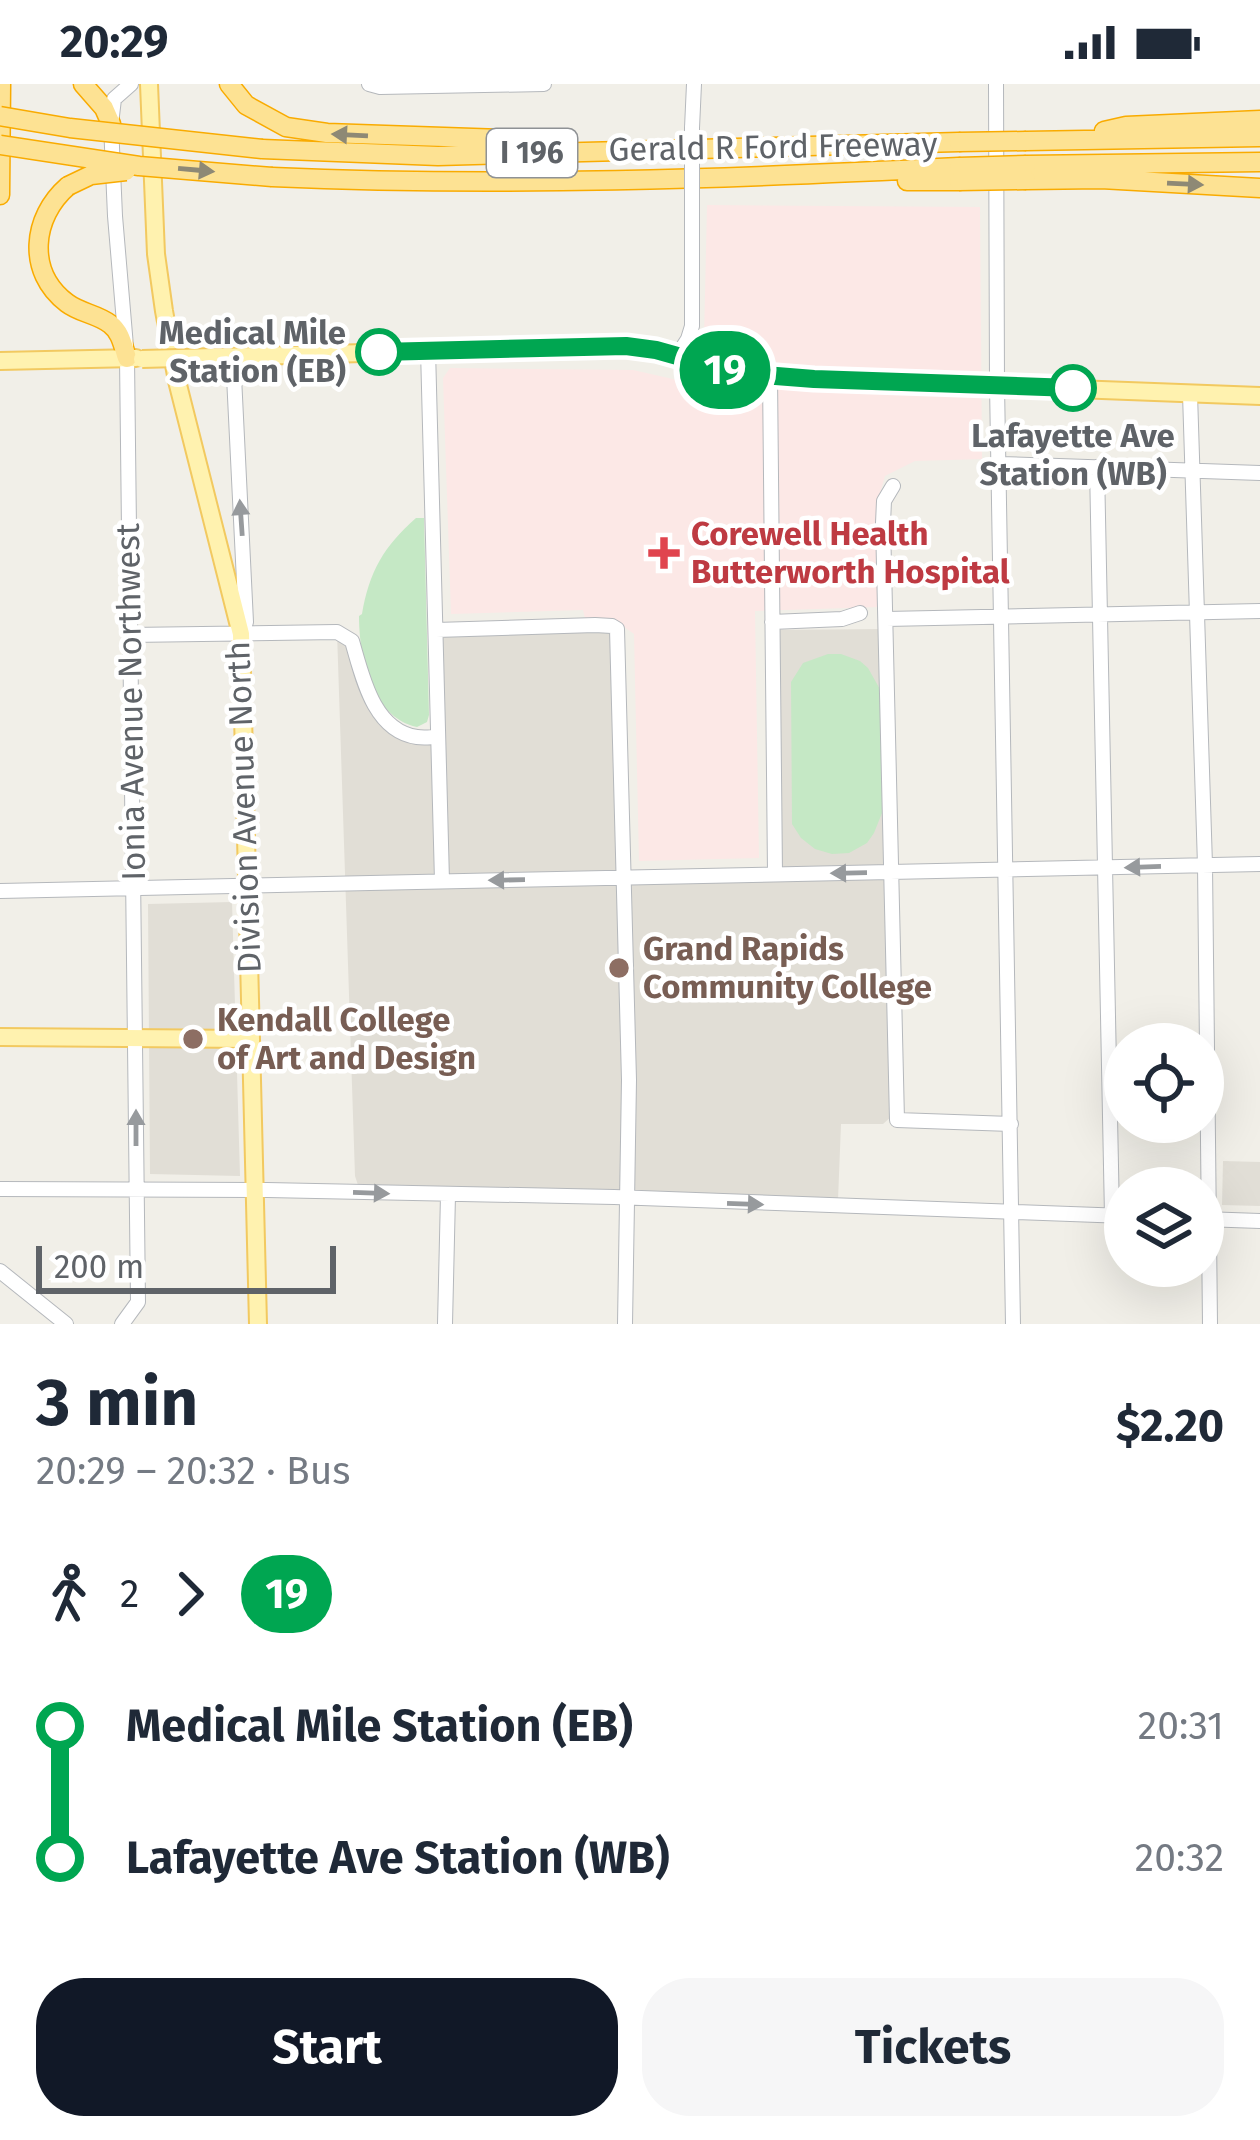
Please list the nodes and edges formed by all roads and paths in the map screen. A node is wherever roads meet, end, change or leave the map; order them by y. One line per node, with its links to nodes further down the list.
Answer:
1 (1, 84): 22 (highway)
2 (83, 84): 13 (highway)
3 (131, 84): 13 (street, Ionia Avenue Northwest)
4 (149, 84): 45 (main road, Division Avenue North)
5 (229, 84): 17 (highway, one-way to 5)
6 (369, 84): 7 (street)
7 (508, 84): 8 (street)
8 (544, 84)
9 (694, 84): 24 (street, bridge)
10 (997, 84): 29 (street)
11 (0, 116): 17 (highway, Gerald R Ford Freeway / I 196, bridge)
12 (1260, 121): 15 (highway)
13 (111, 124): 26 (street, Ionia Avenue Northwest)
14 (1260, 137): 15 (highway, Gerald R Ford Freeway / I 196)
15 (1058, 140): 17 (highway, Gerald R Ford Freeway / I 196, bridge)
16 (0, 145): 19 (highway, Gerald R Ford Freeway / I 196, bridge)
17 (802, 146)
18 (1260, 162): 20 (highway, Gerald R Ford Freeway / I 196)
19 (139, 166): 20 (highway, Gerald R Ford Freeway / I 196, one-way to 20, bridge); 26 (highway, bridge)
20 (1026, 172): 21 (highway, one-way to 21)
21 (1260, 188)
22 (0, 195)
23 (428, 350): 24 (main road); 25 (main road); 44 (street)
24 (676, 356): 28 (main road)
25 (224, 357): 26 (main road, bridge); 45 (street, one-way to 25)
26 (135, 358): 27 (main road); 46 (street, Ionia Avenue Northwest)
27 (0, 362)
28 (770, 376): 29 (main road); 43 (street)
29 (997, 386): 30 (main road); 32 (street)
30 (1190, 394): 31 (main road); 34 (street)
31 (1260, 396)
32 (1000, 464): 33 (street); 41 (street)
33 (1097, 467): 34 (street); 40 (street)
34 (1194, 470): 35 (street); 38 (street)
35 (1260, 473)
36 (892, 486): 42 (street)
37 (1260, 611): 38 (street)
38 (1198, 612): 40 (street); 49 (street)
39 (860, 613): 43 (street)
40 (1100, 614): 41 (street); 50 (street)
41 (1002, 617): 42 (street); 51 (street)
42 (886, 619): 52 (street)
43 (772, 622): 53 (street)
44 (436, 630): 47 (street); 54 (street)
45 (241, 634): 46 (street); 47 (street); 56 (main road, Division Avenue North)
46 (130, 635): 57 (street, Ionia Avenue Northwest)
47 (438, 737): 55 (street)
48 (1260, 864): 49 (street)
49 (1205, 865): 50 (street, one-way to 50); 64 (street)
50 (1103, 868): 51 (street); 63 (street)
51 (1007, 869): 52 (street); 62 (street)
52 (891, 872): 53 (street, one-way to 53); 62 (street)
53 (776, 874): 54 (street)
54 (624, 878): 55 (street, one-way to 55); 69 (street)
55 (442, 881): 56 (street)
56 (247, 885): 57 (street); 61 (main road, Division Avenue North)
57 (134, 889): 58 (street); 60 (street, Ionia Avenue Northwest)
58 (0, 891)
59 (0, 1037): 60 (main road)
60 (135, 1038): 61 (main road); 67 (street, Ionia Avenue Northwest, one-way to 60)
61 (250, 1039): 66 (main road, Division Avenue North)
62 (1011, 1124): 70 (street)
63 (1116, 1167)
64 (1206, 1167)
65 (0, 1189): 67 (street)
66 (254, 1190): 67 (street); 68 (street, one-way to 68); 78 (main road, Division Avenue North)
67 (136, 1191): 77 (street, Ionia Avenue Northwest)
68 (448, 1195): 69 (street); 79 (street)
69 (628, 1199): 70 (street, one-way to 70); 80 (street)
70 (1012, 1214): 71 (street); 81 (street)
71 (1104, 1216)
72 (1224, 1220): 73 (street)
73 (1260, 1221)
74 (0, 1271): 76 (street)
75 (1209, 1287): 82 (street)
76 (65, 1324)
77 (122, 1324)
78 (258, 1324)
79 (445, 1324)
80 (625, 1324)
81 (1013, 1324)
82 (1210, 1324)

